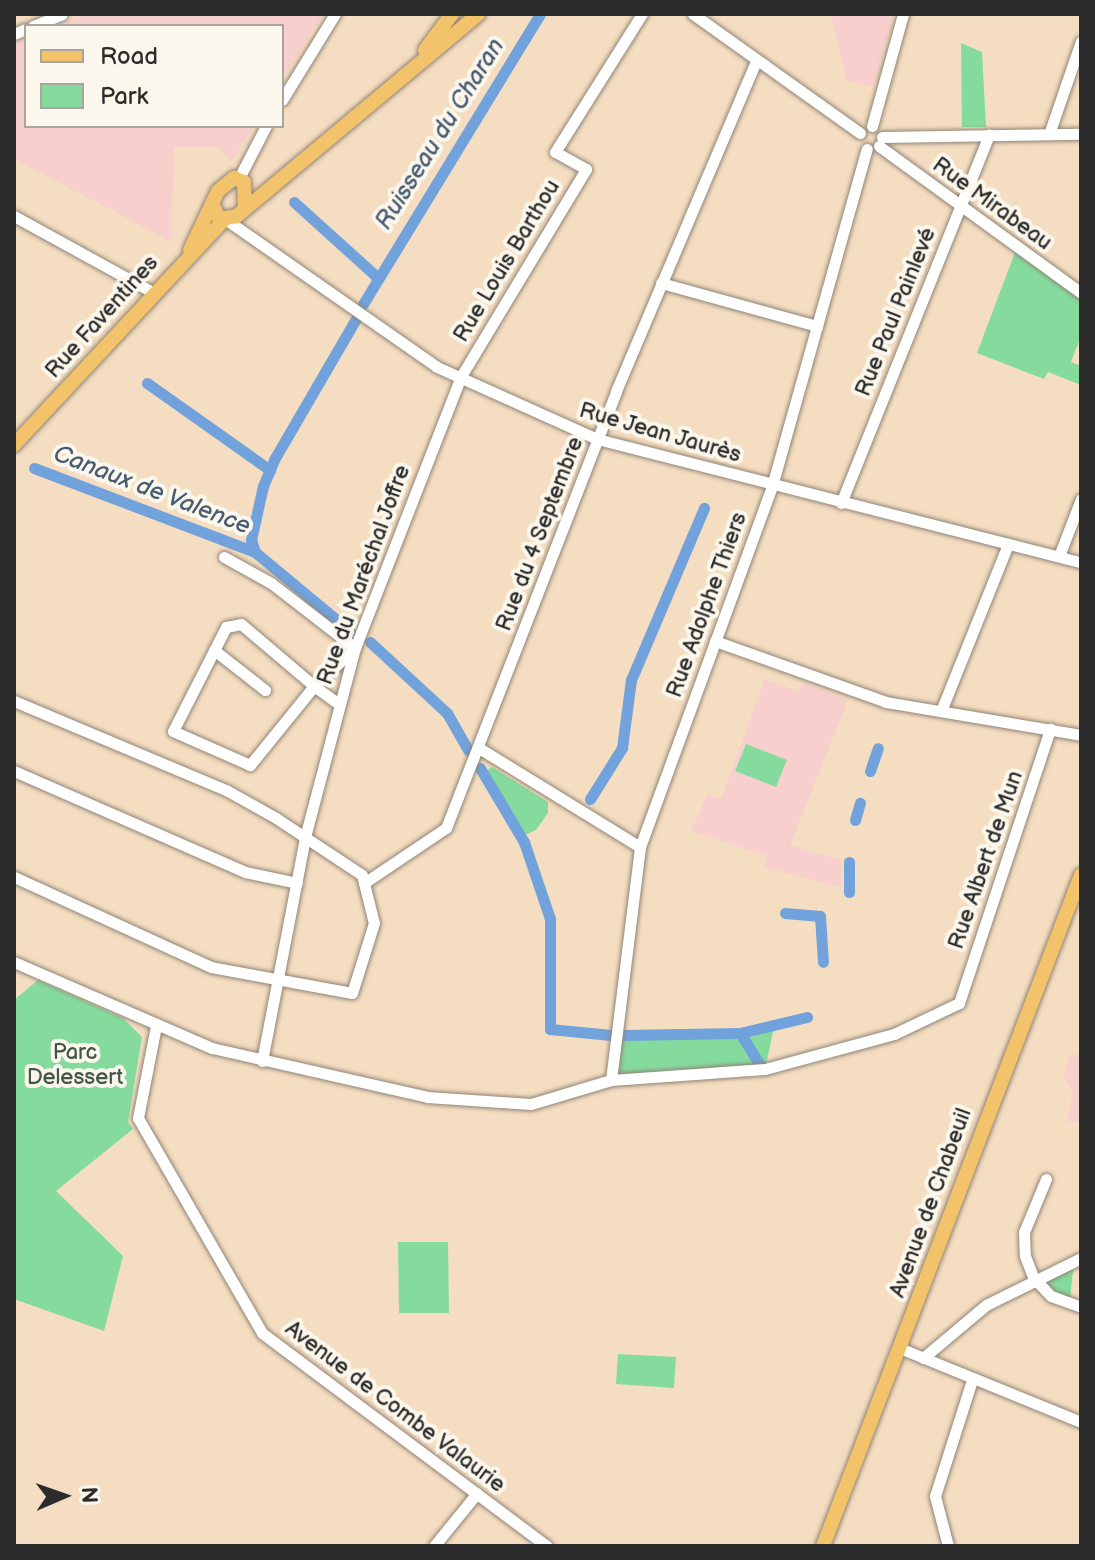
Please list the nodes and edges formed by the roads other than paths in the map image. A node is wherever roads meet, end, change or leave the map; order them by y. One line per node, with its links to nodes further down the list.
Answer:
1 (62, 14): 8 (street)
2 (335, 14): 13 (street)
3 (452, 14): 9 (main road); 12 (main road)
4 (479, 14): 9 (main road)
5 (642, 14): 33 (street, Rue Louis Barthou)
6 (693, 14): 11 (street)
7 (903, 14): 14 (street)
8 (38, 24)
9 (462, 28): 12 (main road)
10 (1081, 41): 17 (street)
11 (756, 61): 16 (street); 29 (street, Rue du 4 Septembre)
12 (415, 63): 22 (main road)
13 (284, 97)
14 (872, 126): 16 (street); 20 (street, Rue Mirabeau)
15 (265, 128): 21 (street)
16 (860, 133): 20 (street)
17 (1049, 134): 18 (street); 19 (street)
18 (1081, 134)
19 (989, 135): 20 (street); 24 (street, Rue Paul Painlevé)
20 (876, 144): 24 (street, Rue Mirabeau); 32 (street, Rue Adolphe Thiers)
21 (242, 180): 22 (main road); 23 (main road, Rue Faventines); 25 (main road)
22 (276, 180): 25 (main road)
23 (213, 205): 27 (main road); 28 (main road, Rue Faventines)
24 (961, 206): 31 (street, Rue Mirabeau); 38 (street, Rue Paul Painlevé)
25 (245, 207): 27 (main road, Rue Faventines)
26 (14, 216): 30 (street)
27 (226, 220): 28 (main road, Rue Faventines); 33 (street, Rue Jean Jaurès)
28 (190, 252): 30 (main road, Rue Faventines)
29 (661, 283): 32 (street); 34 (street, Rue du 4 Septembre)
30 (154, 293): 35 (main road, Rue Faventines)
31 (1081, 293)
32 (817, 326): 36 (street, Rue Adolphe Thiers)
33 (460, 378): 34 (street, Rue Jean Jaurès); 44 (street, Rue du Maréchal Joffre)
34 (597, 439): 36 (street, Rue Jean Jaurès); 53 (street, Rue du 4 Septembre)
35 (14, 445)
36 (772, 486): 38 (street, Rue Jean Jaurès); 43 (street, Rue Adolphe Thiers)
37 (1081, 499): 40 (street)
38 (841, 503): 39 (street, Rue Jean Jaurès)
39 (1008, 544): 40 (street, Rue Jean Jaurès); 50 (street)
40 (1059, 556): 42 (street, Rue Jean Jaurès)
41 (224, 557): 44 (street)
42 (1081, 562)
43 (715, 641): 50 (street); 56 (street, Rue Adolphe Thiers)
44 (355, 648): 46 (street); 49 (street, Rue du Maréchal Joffre)
45 (214, 650): 46 (street); 46 (street); 47 (street)
46 (314, 686): 49 (street)
47 (265, 690)
48 (15, 703): 55 (street)
49 (339, 704): 55 (street, Rue du Maréchal Joffre)
50 (941, 711): 51 (street)
51 (1050, 729): 52 (street); 65 (street, Rue Albert de Mun)
52 (1081, 735)
53 (479, 748): 56 (street); 60 (street, Rue du 4 Septembre)
54 (14, 771): 59 (street)
55 (305, 837): 59 (street, Rue du Maréchal Joffre); 60 (street)
56 (640, 847): 65 (street, Rue Adolphe Thiers)
57 (1081, 875): 70 (main road, Avenue de Chabeuil)
58 (14, 877): 62 (street)
59 (297, 883): 62 (street, Rue du Maréchal Joffre)
60 (364, 883): 62 (street)
61 (14, 962): 63 (street)
62 (278, 977): 64 (street, Rue du Maréchal Joffre)
63 (156, 1026): 64 (street); 74 (street, Avenue de Combe Valaurie)
64 (262, 1061): 65 (street)
65 (611, 1080)
66 (1046, 1179): 68 (street)
67 (1081, 1258): 68 (street)
68 (1033, 1277): 69 (street); 71 (street)
69 (1081, 1307)
70 (902, 1349): 71 (street); 77 (main road, Avenue de Chabeuil)
71 (923, 1358): 72 (street)
72 (972, 1380): 73 (street); 78 (street)
73 (1081, 1422)
74 (477, 1493): 75 (street); 76 (street, Avenue de Combe Valaurie)
75 (434, 1546)
76 (547, 1546)
77 (823, 1546)
78 (948, 1546)

